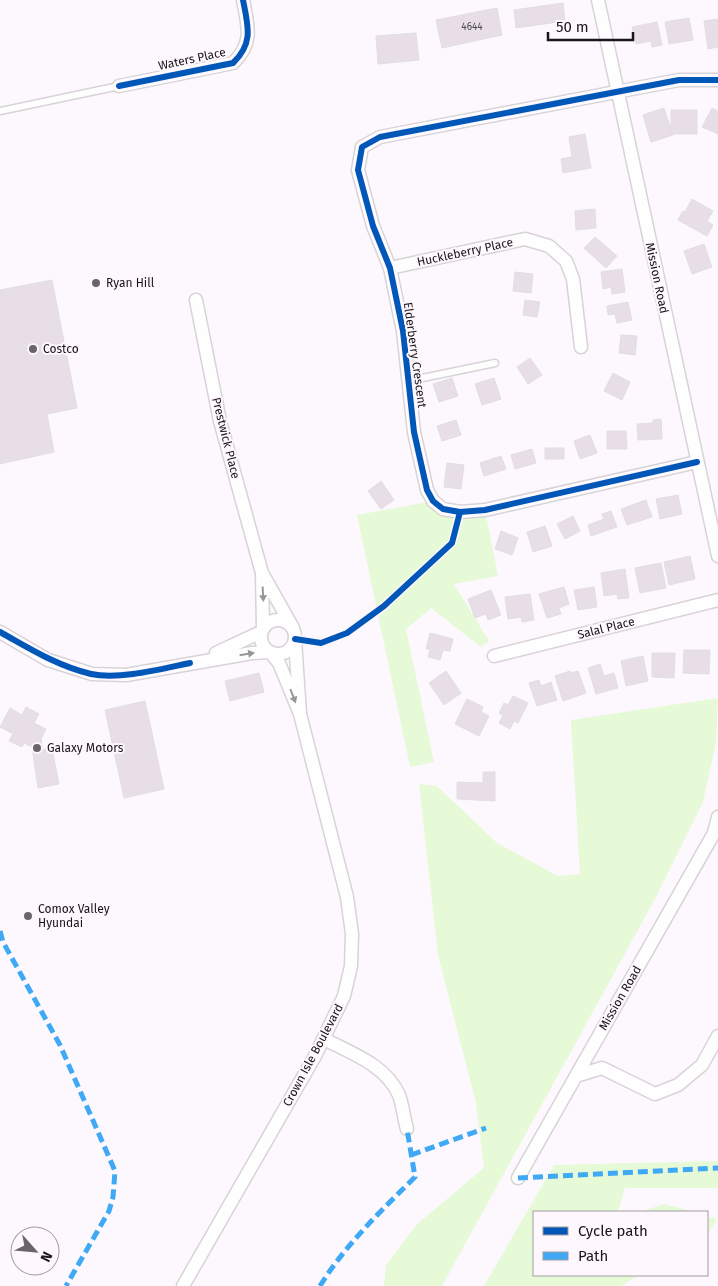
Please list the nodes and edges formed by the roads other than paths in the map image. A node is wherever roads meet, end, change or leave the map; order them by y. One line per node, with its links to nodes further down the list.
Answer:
1 (243, 0): 4 (street, Waters Place)
2 (598, 0): 5 (street, Mission Road)
3 (718, 80): 5 (street)
4 (119, 86): 6 (lane)
5 (618, 91): 7 (street, Elderberry Crescent); 12 (street, Mission Road)
6 (0, 111)
7 (390, 268): 9 (street, Huckleberry Place); 11 (street, Elderberry Crescent)
8 (196, 300): 14 (street, Prestwick Place)
9 (581, 347)
10 (495, 363): 11 (lane)
11 (408, 381): 12 (street, Elderberry Crescent)
12 (696, 462): 13 (street, Mission Road)
13 (718, 556)
14 (262, 573): 16 (street, Prestwick Place, one-way to 16); 18 (street, Prestwick Place)
15 (718, 600): 20 (street, Salal Place)
16 (262, 630): 18 (street); 19 (street, Crown Isle Boulevard); 21 (street)
17 (0, 632): 21 (street)
18 (294, 634): 19 (street); 22 (street, Crown Isle Boulevard)
19 (270, 652): 21 (street, one-way to 19); 22 (street, Crown Isle Boulevard, one-way to 22)
20 (494, 656)
21 (190, 663)
22 (300, 714): 25 (street, Crown Isle Boulevard)
23 (718, 817): 26 (street, Mission Road)
24 (718, 1036): 26 (street)
25 (324, 1039): 27 (street); 29 (street, Crown Isle Boulevard)
26 (576, 1076): 28 (street, Mission Road)
27 (407, 1129)
28 (518, 1178)
29 (183, 1286)

